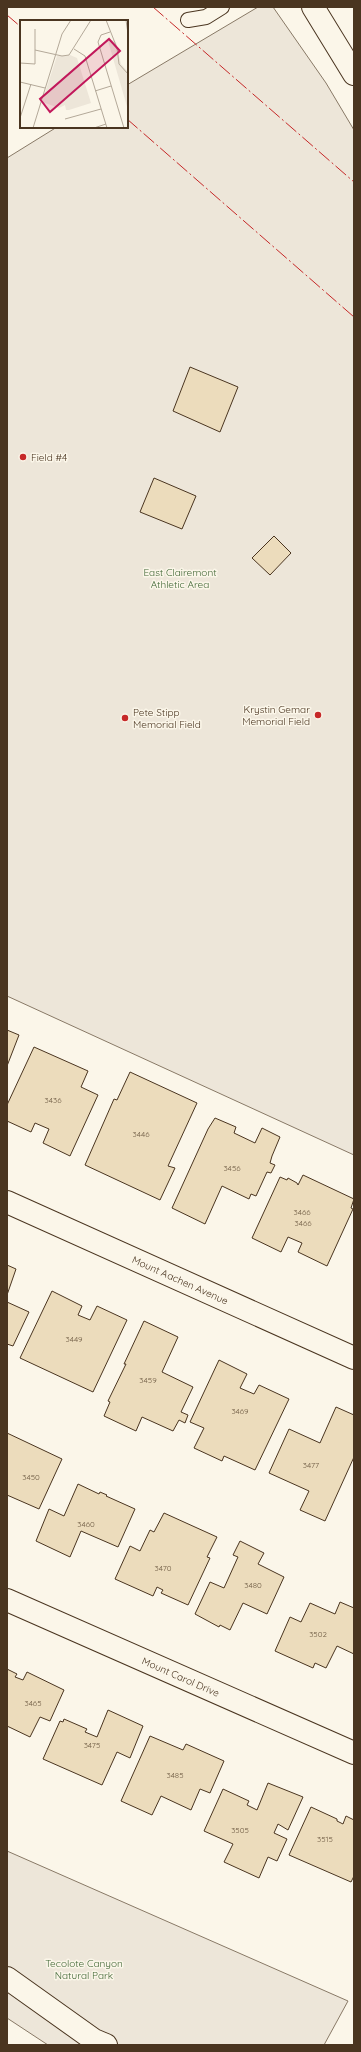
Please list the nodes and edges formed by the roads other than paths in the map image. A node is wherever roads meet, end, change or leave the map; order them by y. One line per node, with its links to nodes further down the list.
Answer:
1 (222, 7): 3 (lane)
2 (313, 7): 4 (street)
3 (188, 20)
4 (354, 74)
5 (7, 1202): 6 (street, Mount Aachen Avenue)
6 (354, 1358)
7 (7, 1600): 8 (street, Mount Carol Drive)
8 (354, 1753)
9 (7, 1978): 10 (street)
10 (106, 2045)

